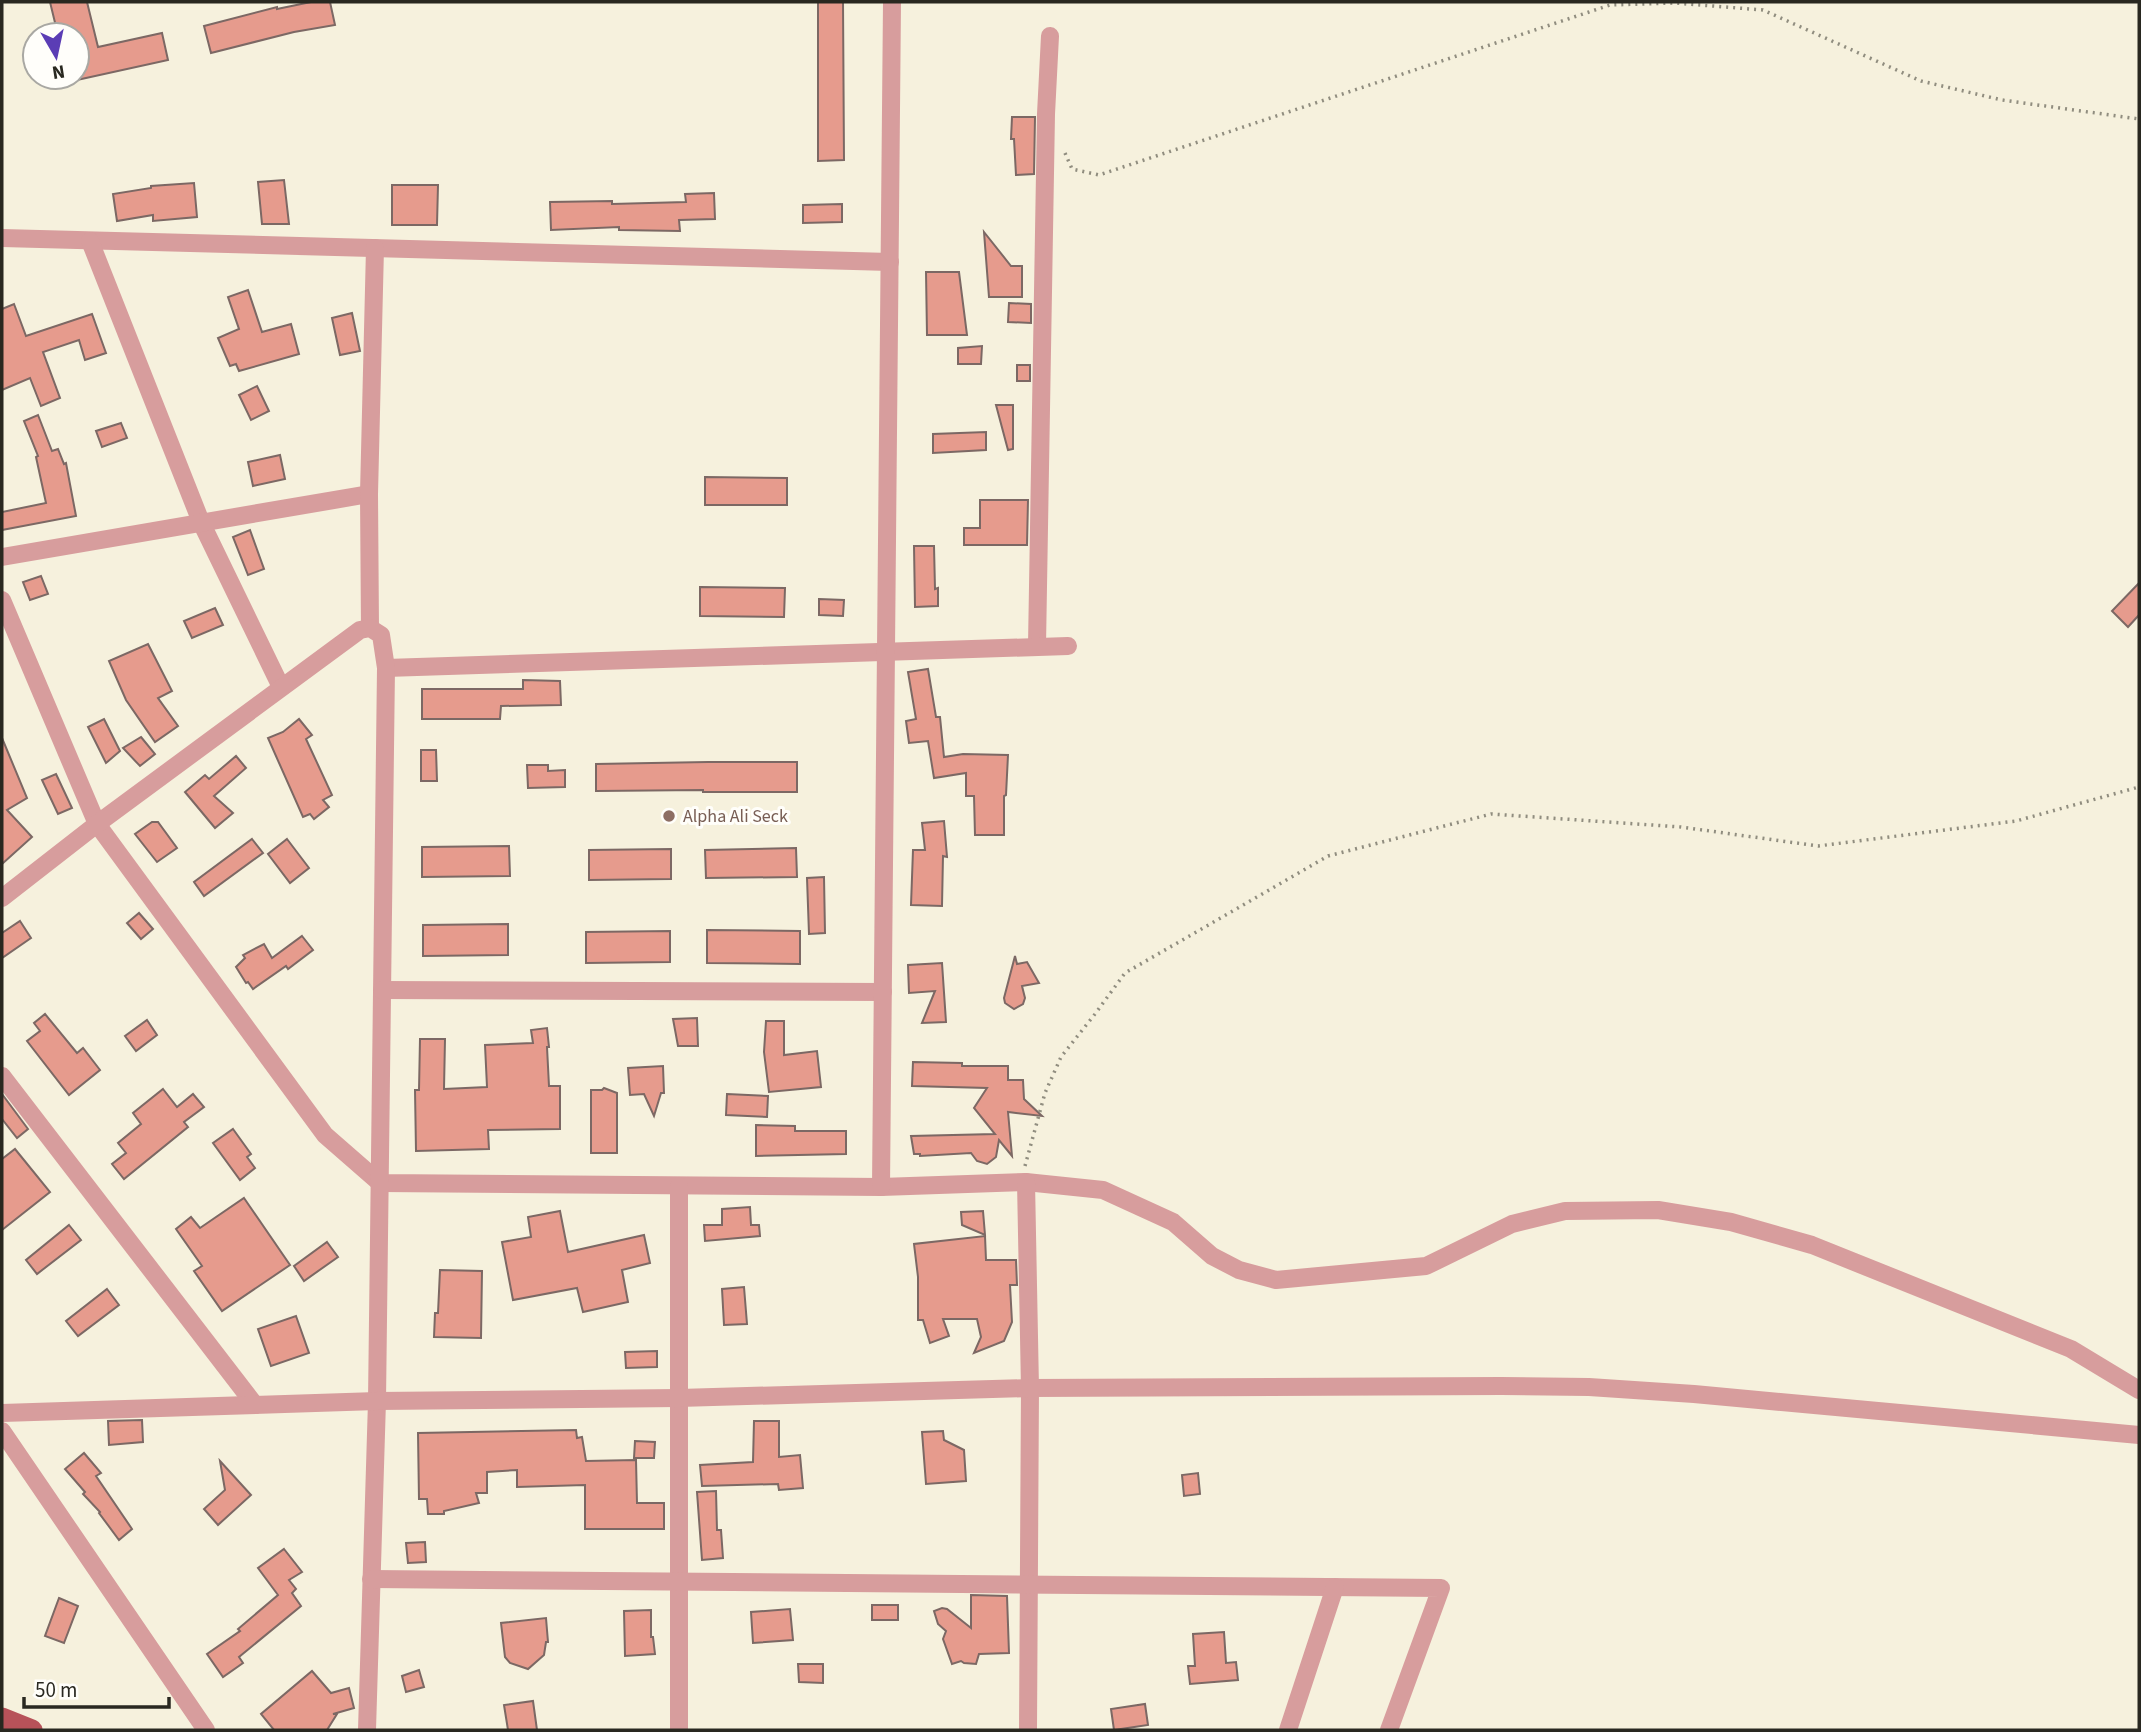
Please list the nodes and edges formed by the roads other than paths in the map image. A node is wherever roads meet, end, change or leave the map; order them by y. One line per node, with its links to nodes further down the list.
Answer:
1 (892, 2): 6 (street)
2 (1050, 36): 12 (street)
3 (2, 238): 4 (street)
4 (90, 241): 5 (street); 8 (street)
5 (375, 248): 6 (street); 7 (street)
6 (890, 262): 14 (street)
7 (369, 494): 8 (street); 11 (street)
8 (201, 522): 9 (street); 16 (street)
9 (2, 557)
10 (2, 600): 17 (street)
11 (370, 628): 15 (street); 16 (street)
12 (1037, 646): 13 (street); 14 (street)
13 (1068, 646)
14 (886, 652): 15 (street); 20 (street)
15 (386, 668): 19 (street)
16 (281, 687): 17 (street)
17 (97, 824): 18 (street); 23 (street)
18 (2, 898)
19 (382, 990): 20 (street); 23 (street)
20 (883, 992): 25 (street)
21 (2, 1076): 30 (street)
22 (1026, 1182): 25 (street); 26 (street); 27 (street)
23 (380, 1183): 24 (street); 29 (street)
24 (679, 1186): 25 (street); 28 (street)
25 (881, 1187)
26 (1030, 1388): 28 (street); 33 (street); 36 (street)
27 (2139, 1390)
28 (679, 1398): 29 (street); 35 (street)
29 (377, 1401): 30 (street); 34 (street)
30 (255, 1405): 31 (street)
31 (2, 1413)
32 (2, 1432): 40 (street)
33 (2139, 1435)
34 (371, 1579): 35 (street); 41 (street)
35 (679, 1582): 36 (street); 42 (street)
36 (1028, 1586): 37 (street); 43 (street)
37 (1335, 1587): 44 (street); 45 (street)
38 (2, 1718): 39 (main road)
39 (32, 1730)
40 (206, 1730)
41 (367, 1730)
42 (679, 1730)
43 (1028, 1730)
44 (1288, 1730)
45 (1390, 1730)

